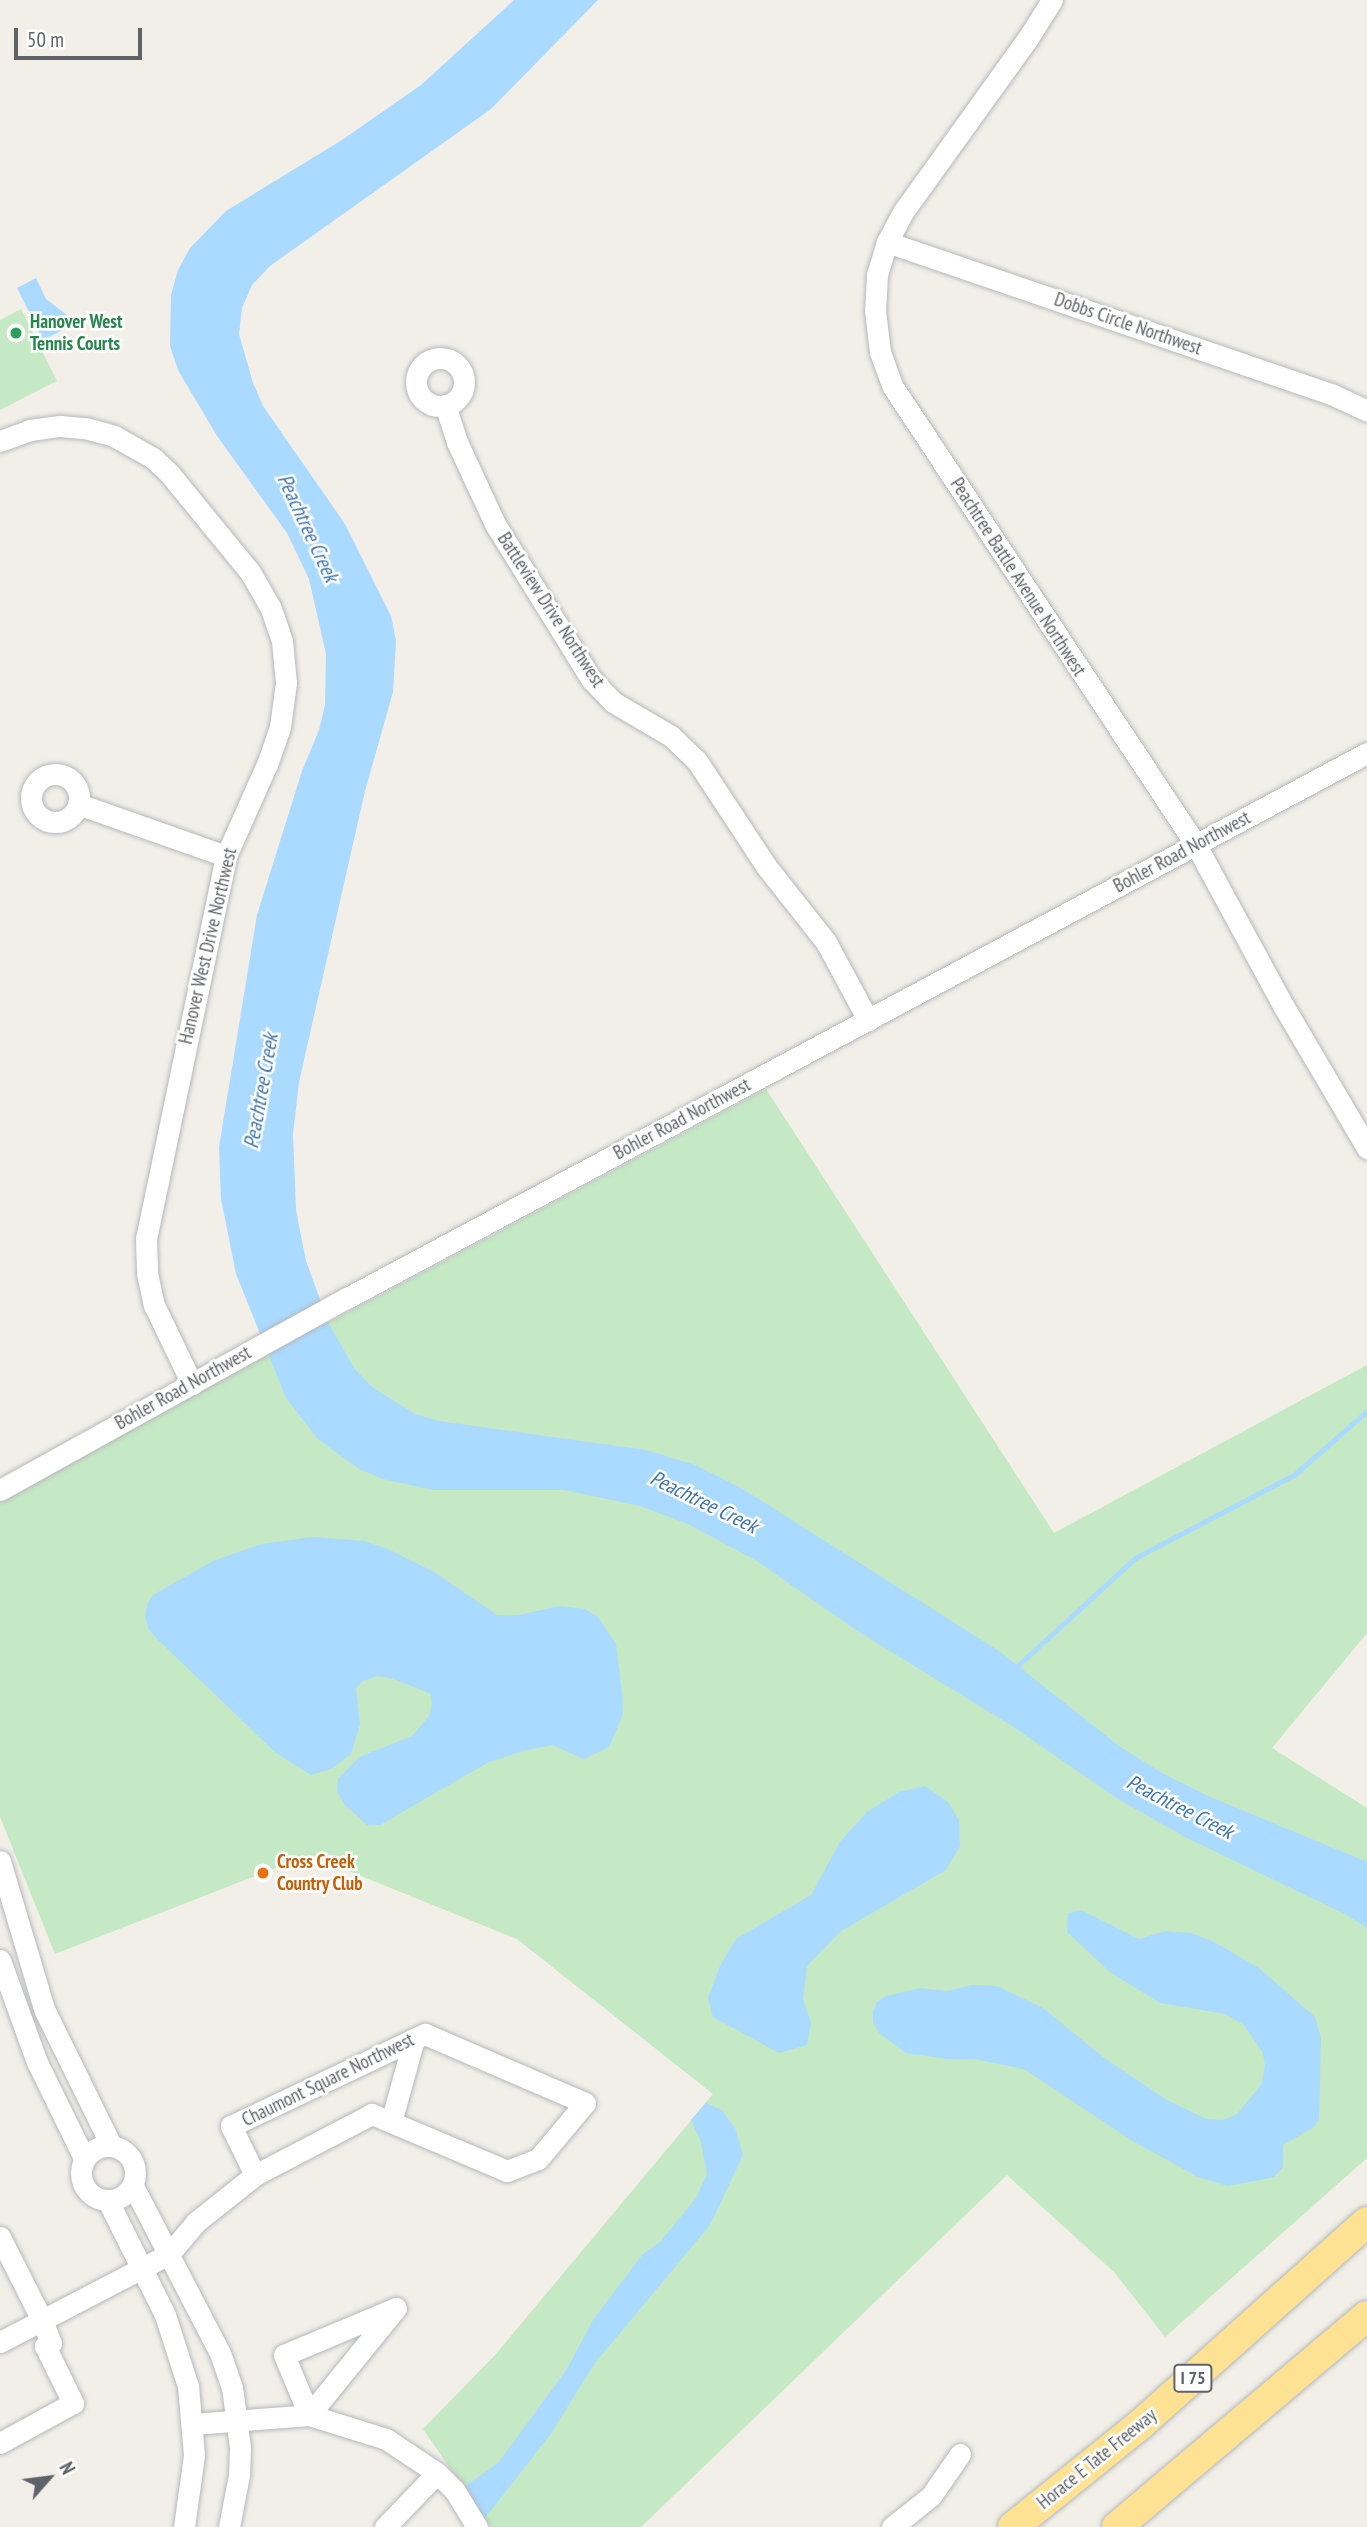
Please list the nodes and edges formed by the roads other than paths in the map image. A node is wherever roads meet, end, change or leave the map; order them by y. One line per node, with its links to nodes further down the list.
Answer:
1 (1052, 0): 2 (street, Peachtree Battle Avenue Northwest)
2 (887, 242): 4 (street, Dobbs Circle Northwest); 8 (street, Peachtree Battle Avenue Northwest)
3 (445, 405): 10 (street, Battleview Drive Northwest)
4 (1367, 411)
5 (0, 440): 9 (street, Hanover West Drive Northwest)
6 (1367, 753): 8 (street, Bohler Road Northwest)
7 (78, 804): 9 (street)
8 (1196, 845): 10 (street, Bohler Road Northwest); 11 (street, Peachtree Battle Avenue Northwest)
9 (226, 856): 12 (street, Hanover West Drive Northwest)
10 (868, 1020): 12 (street, Bohler Road Northwest)
11 (1367, 1148)
12 (192, 1384): 13 (street, Bohler Road Northwest)
13 (0, 1490)
14 (0, 1861): 18 (street)
15 (0, 1960): 19 (street)
16 (414, 2039): 17 (street); 17 (street, Chaumont Square Northwest); 20 (street, Chaumont Square Northwest)
17 (391, 2122): 20 (street, Chaumont Square Northwest)
18 (111, 2145): 19 (street); 21 (street)
19 (84, 2158): 22 (street)
20 (255, 2175): 25 (street, Chaumont Square Northwest)
21 (133, 2186): 22 (street); 25 (street)
22 (108, 2201): 26 (street)
23 (1367, 2222): 41 (highway, Horace E Tate Freeway / I 75)
24 (0, 2237): 28 (street)
25 (169, 2254): 26 (street, Chaumont Square Northwest); 31 (street)
26 (141, 2269): 28 (street, Chaumont Square Northwest); 32 (street)
27 (1367, 2316): 42 (highway)
28 (42, 2320): 29 (street, Chaumont Square Northwest); 33 (street)
29 (0, 2342)
30 (309, 2415): 30 (street); 31 (street); 35 (street)
31 (238, 2423): 32 (street); 37 (street)
32 (193, 2424): 36 (street)
33 (0, 2443)
34 (960, 2454): 40 (street)
35 (437, 2473): 38 (street); 39 (street)
36 (184, 2527)
37 (229, 2527)
38 (385, 2527)
39 (477, 2527)
40 (892, 2527)
41 (1013, 2527)
42 (1117, 2527)

